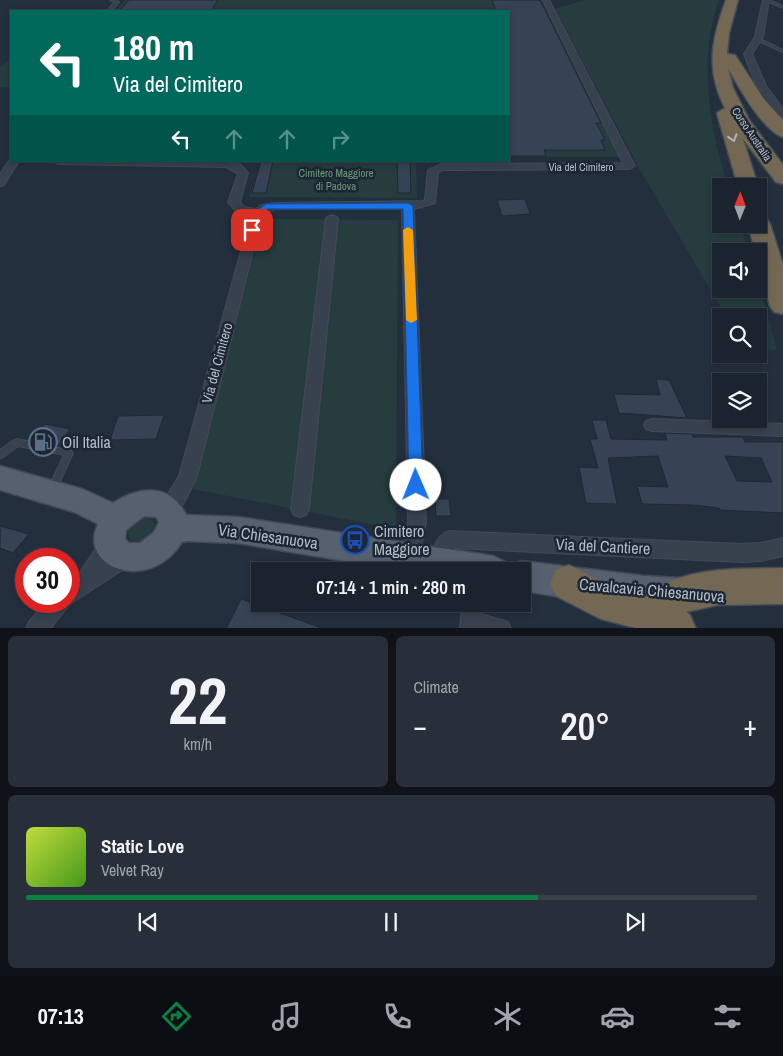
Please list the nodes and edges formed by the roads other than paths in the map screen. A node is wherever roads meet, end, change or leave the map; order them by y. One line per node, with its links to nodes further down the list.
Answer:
1 (115, 0): 7 (lane)
2 (546, 0): 19 (street, Via del Cimitero)
3 (732, 0): 10 (highway, Corso Australia)
4 (741, 0): 10 (highway, Corso Australia)
5 (766, 0): 6 (lane); 8 (street)
6 (783, 7)
7 (110, 10)
8 (757, 40): 9 (lane); 11 (street)
9 (783, 51)
10 (725, 57): 12 (highway); 13 (highway, Corso Australia); 16 (highway, one-way to 16); 17 (highway, Corso Australia)
11 (783, 114)
12 (783, 131)
13 (783, 160)
14 (215, 162): 20 (street)
15 (8, 163): 18 (street)
16 (746, 178)
17 (783, 178)
18 (0, 183)
19 (408, 206): 20 (street, Via del Cimitero); 34 (street)
20 (257, 213): 30 (street, Via del Cimitero)
21 (332, 218): 29 (street)
22 (761, 233): 23 (highway)
23 (783, 306)
24 (652, 425): 25 (street)
25 (783, 430)
26 (0, 455): 28 (lane)
27 (0, 478): 28 (main road)
28 (51, 492): 31 (main road)
29 (300, 509)
30 (171, 519): 31 (main road); 31 (main road, Via Chiesanuova); 33 (main road, Via Chiesanuova)
31 (117, 540): 38 (street)
32 (783, 547): 35 (street, Via del Cantiere)
33 (428, 562)
34 (439, 562)
35 (440, 562)
36 (531, 577): 37 (main road, Cavalcavia Chiesanuova)
37 (569, 583): 42 (highway)
38 (80, 584)
39 (783, 586): 42 (highway)
40 (783, 598): 42 (main road, Cavalcavia Chiesanuova)
41 (472, 612): 44 (street)
42 (678, 612)
43 (50, 613): 45 (street)
44 (471, 627): 46 (street)
45 (36, 628)
46 (501, 628)

